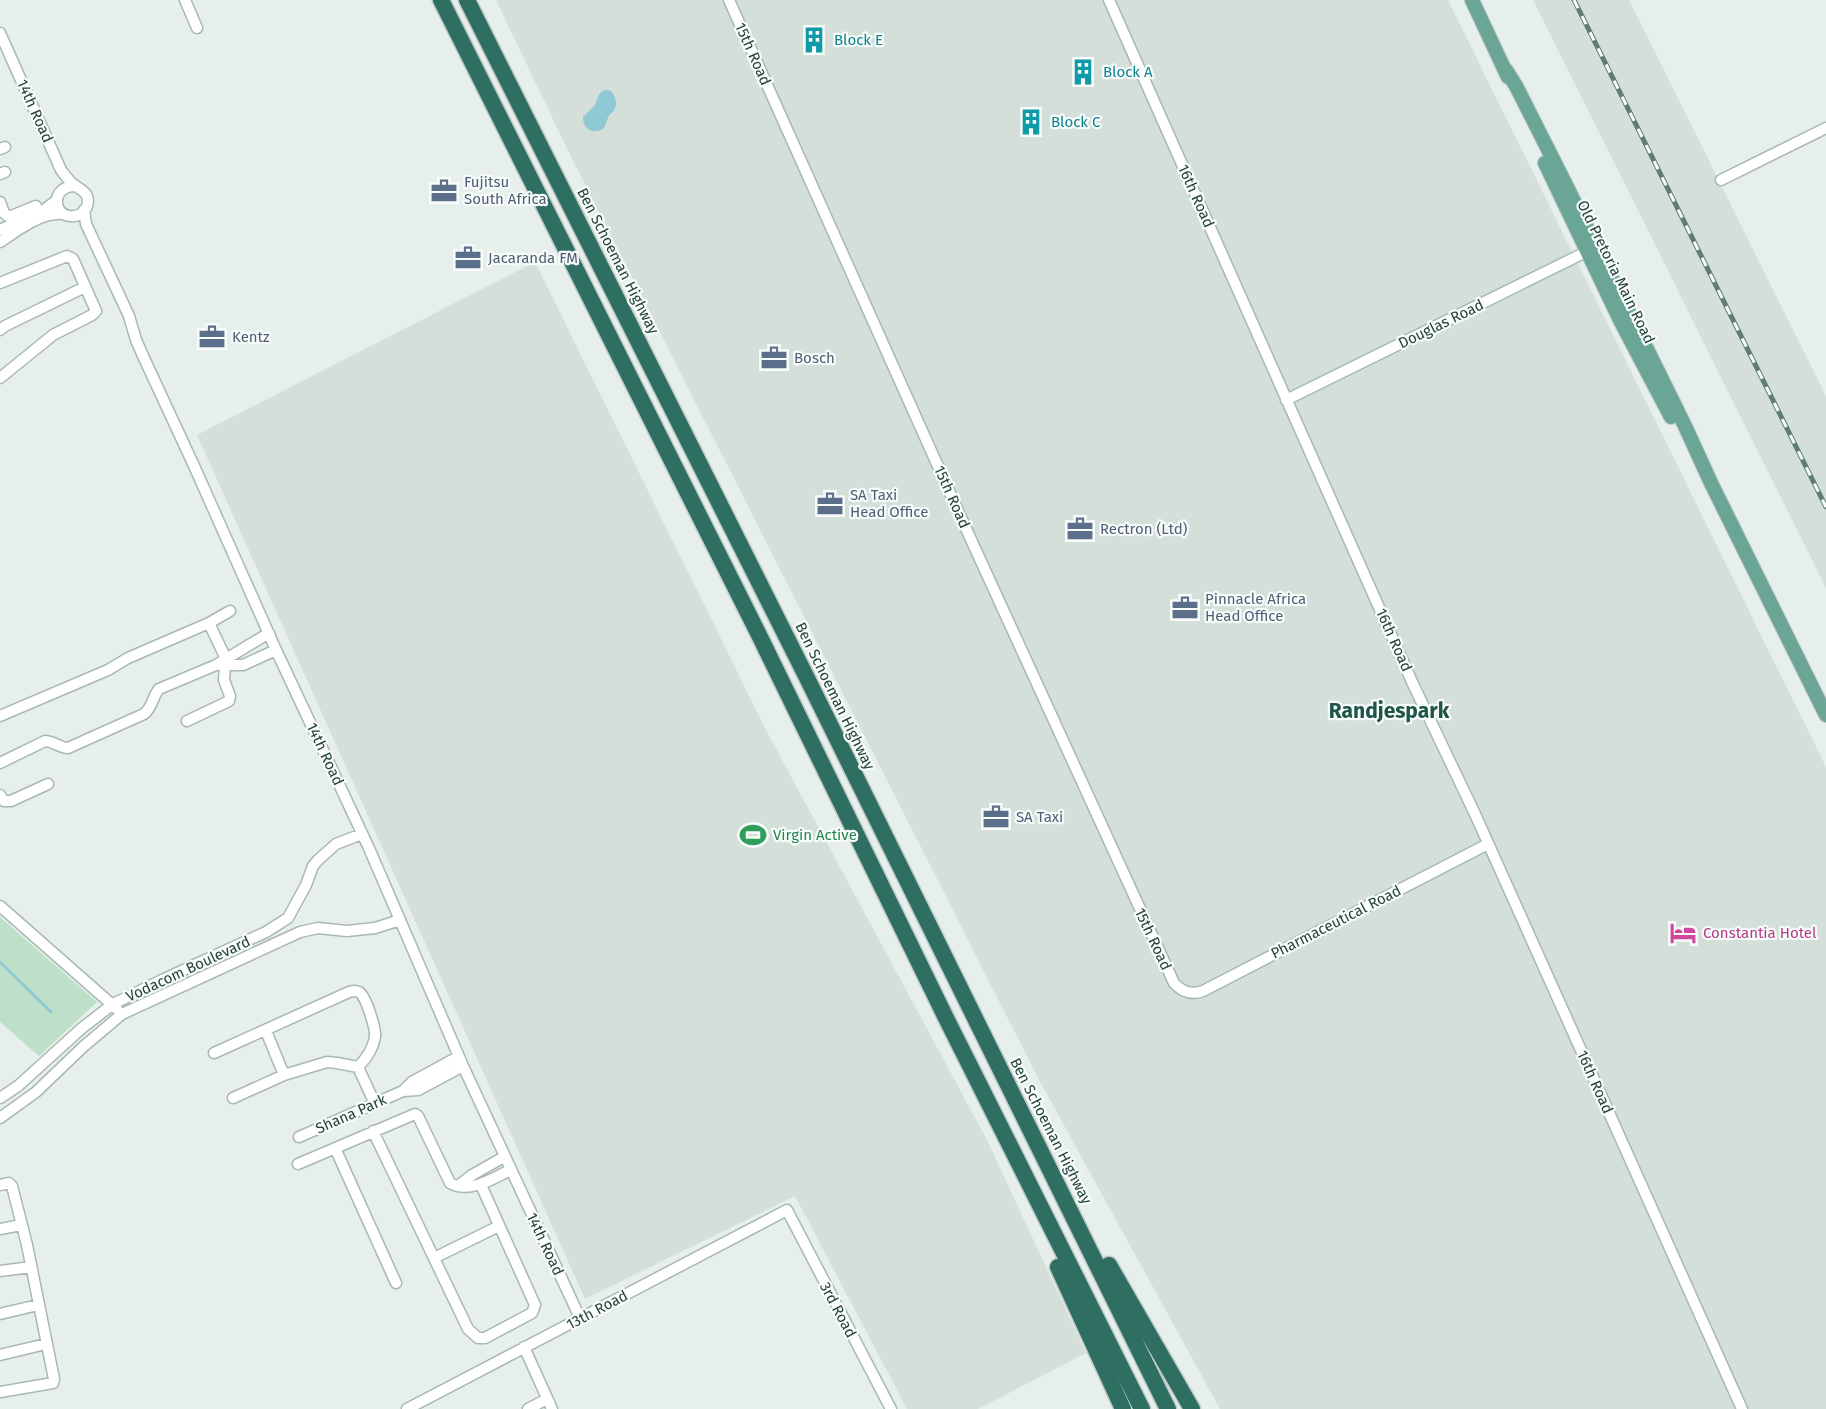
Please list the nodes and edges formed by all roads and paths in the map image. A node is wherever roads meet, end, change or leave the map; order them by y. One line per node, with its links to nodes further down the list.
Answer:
1 (185, 0): 7 (street)
2 (441, 0): 45 (highway)
3 (467, 0): 54 (highway, Ben Schoeman Highway)
4 (729, 0): 42 (street, 15th Road)
5 (1109, 0): 26 (street, 16th Road)
6 (1472, 0): 20 (main road, Old Pretoria Main Road)
7 (197, 28)
8 (0, 33): 12 (street, 14th Road)
9 (0, 46): 13 (street, 14th Road)
10 (1826, 128): 11 (street)
11 (1721, 180)
12 (75, 186): 13 (street); 16 (street)
13 (59, 195): 17 (street); 18 (street)
14 (0, 202): 15 (street)
15 (36, 206)
16 (84, 210): 17 (street); 24 (street, 14th Road)
17 (67, 215): 19 (street); 24 (street, 14th Road)
18 (0, 230)
19 (0, 242)
20 (1592, 249): 26 (street, Douglas Road); 32 (main road, Old Pretoria Main Road)
21 (0, 283): 22 (street)
22 (85, 287): 23 (street); 25 (street)
23 (0, 330)
24 (136, 340): 29 (street, 14th Road)
25 (0, 378)
26 (1286, 400): 39 (street, 16th Road)
27 (230, 611): 28 (street)
28 (209, 623): 31 (street); 33 (street)
29 (269, 633): 30 (street, 14th Road); 31 (street)
30 (276, 650): 31 (street); 38 (street, 14th Road)
31 (222, 663): 34 (street); 35 (street)
32 (1826, 715)
33 (0, 716)
34 (187, 721)
35 (0, 763)
36 (48, 784): 37 (street)
37 (0, 795)
38 (362, 834): 41 (street, 14th Road); 43 (street, Vodacom Boulevard)
39 (1488, 844): 42 (street, Pharmaceutical Road); 88 (street, 16th Road)
40 (0, 906): 43 (street)
41 (400, 920): 44 (street, Vodacom Boulevard); 48 (street, 14th Road)
42 (1182, 990)
43 (113, 1004): 44 (street); 51 (street, Vodacom Boulevard)
44 (122, 1014): 55 (street, Vodacom Boulevard)
45 (945, 1018): 84 (highway); 85 (highway)
46 (266, 1031): 47 (street); 49 (street); 50 (street)
47 (214, 1053)
48 (460, 1062): 53 (street, Shana Park); 59 (street, 14th Road)
49 (358, 1067): 50 (street); 53 (street)
50 (284, 1075): 52 (street)
51 (0, 1098)
52 (232, 1098)
53 (375, 1104): 57 (street, Shana Park)
54 (1023, 1114): 86 (highway, Ben Schoeman Highway); 87 (highway)
55 (0, 1118)
56 (373, 1131): 58 (street); 64 (street); 69 (street)
57 (299, 1137)
58 (335, 1148): 60 (street); 72 (street)
59 (504, 1157): 61 (street, 14th Road); 64 (street)
60 (298, 1164)
61 (510, 1170): 63 (street); 75 (street, 14th Road)
62 (0, 1185): 66 (street)
63 (481, 1185): 64 (street); 67 (street)
64 (458, 1187)
65 (787, 1210): 75 (street, 13th Road); 83 (street, 3rd Road)
66 (21, 1225): 68 (street); 70 (street)
67 (499, 1226): 69 (street); 69 (street)
68 (0, 1229)
69 (434, 1258)
70 (31, 1267): 71 (street); 73 (street)
71 (0, 1271)
72 (396, 1282)
73 (38, 1305): 74 (street); 76 (street)
74 (0, 1314)
75 (580, 1318): 77 (street, 13th Road)
76 (46, 1344): 78 (street); 79 (street)
77 (524, 1347): 80 (street); 81 (street, 13th Road)
78 (0, 1354)
79 (0, 1392)
80 (549, 1404): 82 (street)
81 (407, 1409)
82 (528, 1409)
83 (891, 1409)
84 (1123, 1409)
85 (1142, 1409)
86 (1168, 1409)
87 (1192, 1409)
88 (1742, 1409)

